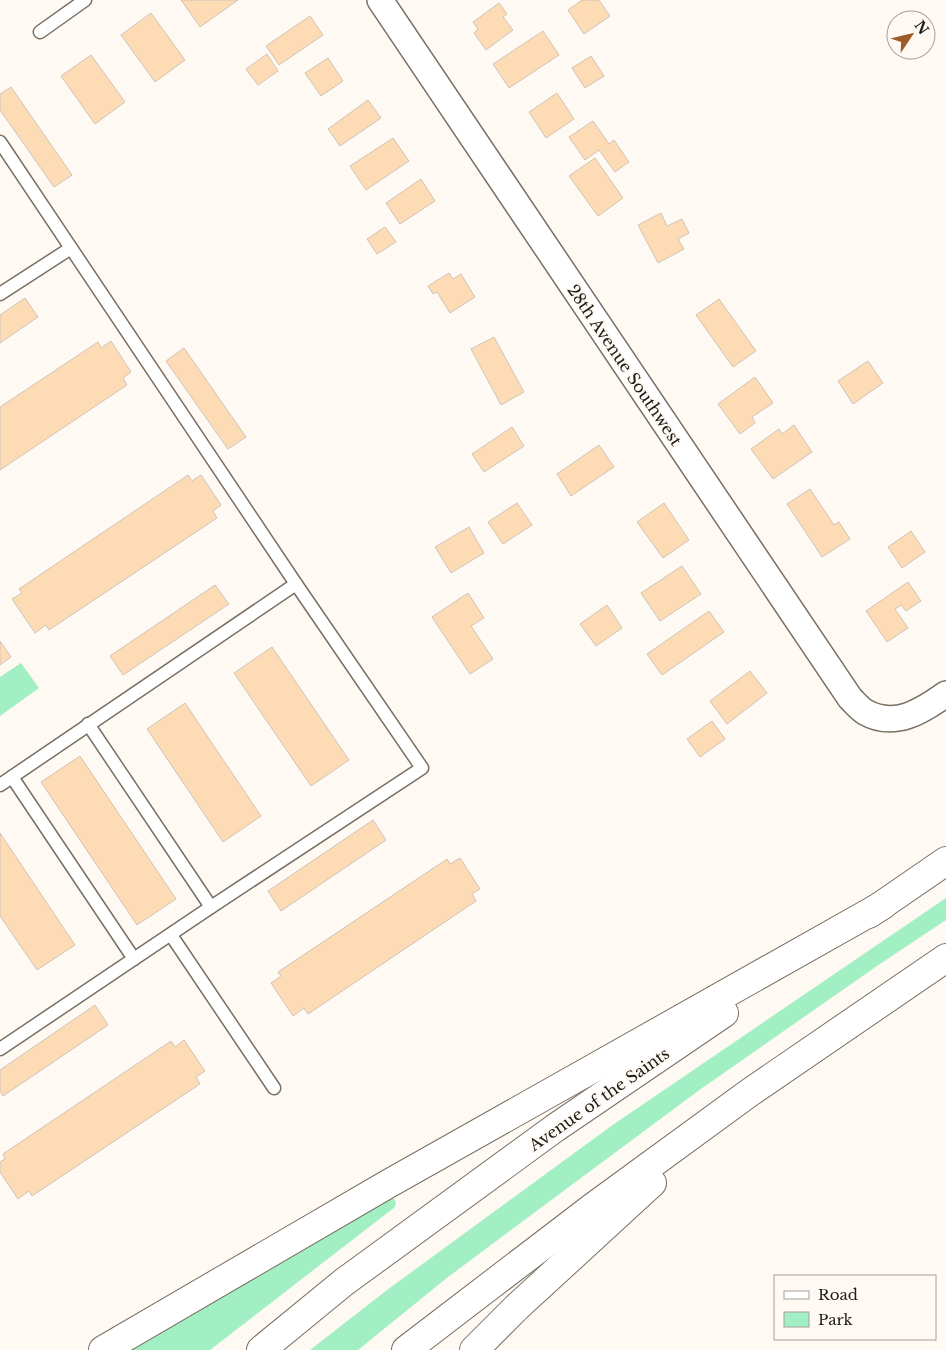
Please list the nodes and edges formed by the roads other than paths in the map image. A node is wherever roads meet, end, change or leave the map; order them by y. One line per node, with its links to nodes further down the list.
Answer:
1 (85, 0): 3 (lane)
2 (380, 0): 8 (street, 28th Avenue Southwest)
3 (40, 32)
4 (0, 142): 5 (lane)
5 (71, 248): 6 (lane); 7 (lane)
6 (0, 294)
7 (296, 584): 9 (lane); 14 (lane)
8 (946, 694)
9 (88, 724): 10 (lane); 14 (lane)
10 (12, 777): 11 (lane); 17 (lane)
11 (0, 785)
12 (946, 861): 13 (highway, Avenue of the Saints)
13 (883, 905): 21 (highway); 22 (highway, Avenue of the Saints)
14 (211, 907): 15 (lane)
15 (171, 935): 17 (lane); 19 (lane)
16 (946, 958): 20 (highway)
17 (134, 959): 18 (lane)
18 (0, 1049)
19 (274, 1088)
20 (749, 1092): 23 (highway); 24 (highway)
21 (104, 1350)
22 (261, 1350)
23 (406, 1350)
24 (474, 1350)

